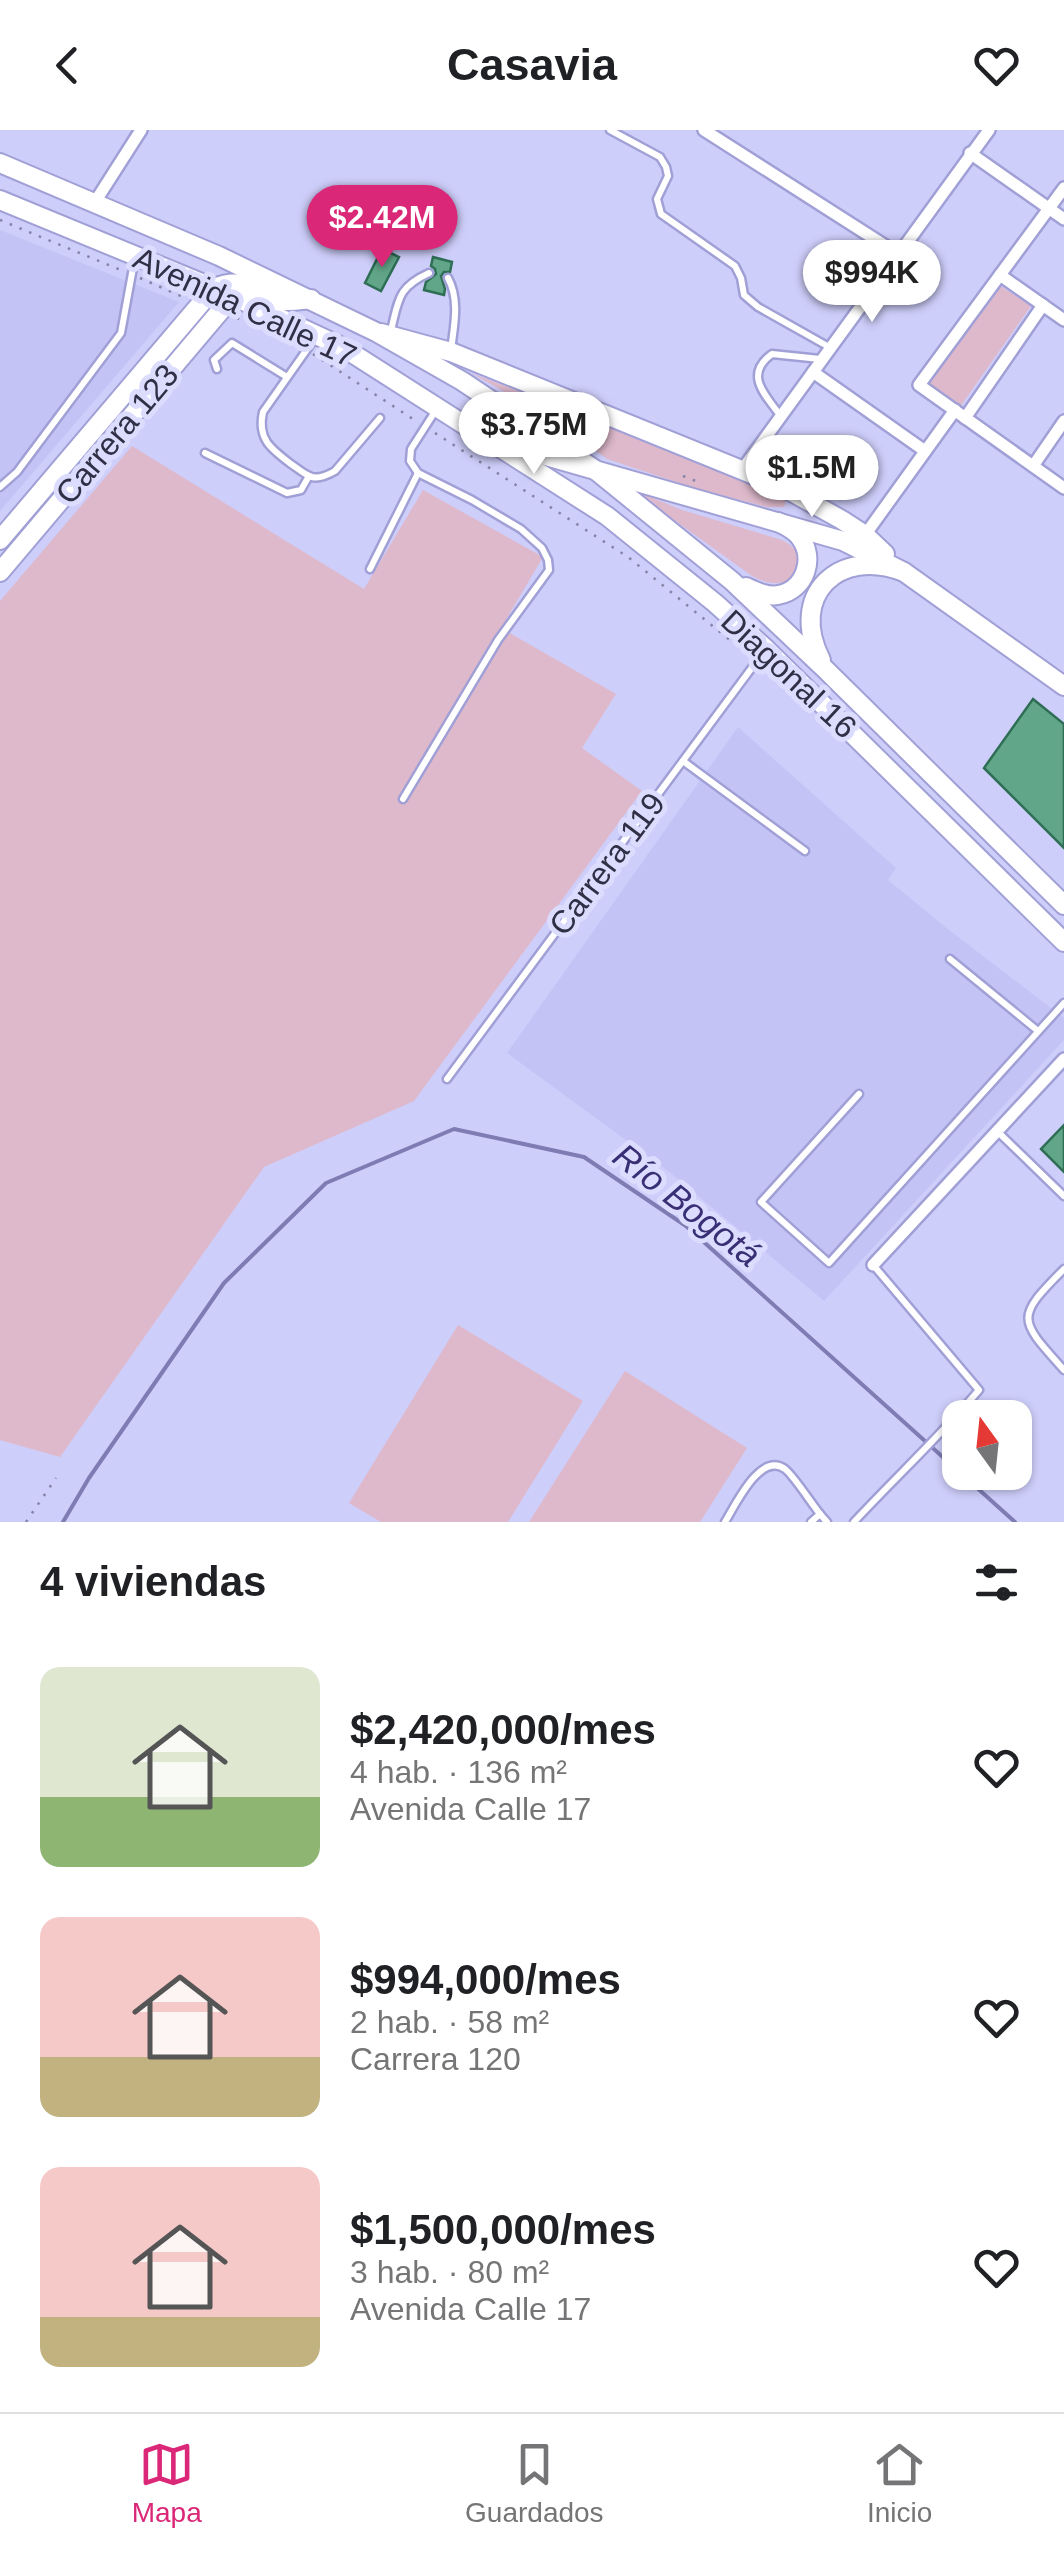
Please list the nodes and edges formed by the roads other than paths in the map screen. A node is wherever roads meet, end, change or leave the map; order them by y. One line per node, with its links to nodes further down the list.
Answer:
1 (141, 130): 9 (street)
2 (610, 130): 24 (lane)
3 (704, 130): 12 (street)
4 (989, 130): 5 (street)
5 (970, 153): 10 (street); 12 (street)
6 (0, 163): 9 (main road, Avenida Calle 17)
7 (1064, 188): 10 (street)
8 (0, 200): 13 (main road, Avenida Calle 17)
9 (94, 202): 19 (main road, Avenida Calle 17)
10 (1048, 208): 11 (street); 15 (street)
11 (1064, 219)
12 (898, 254): 24 (street)
13 (135, 256): 17 (main road, Avenida Calle 17); 43 (lane)
14 (429, 273): 22 (lane)
15 (1000, 275): 20 (street); 31 (street)
16 (448, 278): 25 (lane)
17 (214, 288): 18 (main road, Avenida Calle 17); 19 (main road); 48 (main road, Carrera 123)
18 (234, 296): 23 (main road, Avenida Calle 17); 50 (main road, Carrera 123)
19 (312, 299): 22 (main road, Avenida Calle 17)
20 (1042, 305): 21 (street); 31 (street)
21 (1064, 320)
22 (383, 333): 25 (main road, Avenida Calle 17); 39 (main road, Avenida Calle 17)
23 (312, 342): 29 (lane); 30 (main road, Avenida Calle 17)
24 (830, 348): 26 (street)
25 (451, 352): 40 (main road, Avenida Calle 17)
26 (822, 359): 28 (street); 32 (lane)
27 (217, 370): 29 (lane)
28 (813, 372): 32 (street); 36 (street)
29 (287, 377): 42 (lane)
30 (437, 409): 35 (main road, Avenida Calle 17); 41 (lane)
31 (960, 414): 36 (street); 38 (street)
32 (781, 416): 40 (street)
33 (380, 418): 42 (lane)
34 (1064, 421): 38 (street)
35 (486, 440): 39 (main road, Avenida Calle 17); 53 (main road, Diagonal 16)
36 (925, 450): 47 (street)
37 (206, 453): 42 (lane)
38 (1033, 466): 44 (street)
39 (594, 469): 46 (main road, Avenida Calle 17); 52 (main road, Diagonal 16)
40 (742, 470): 45 (main road, Avenida Calle 17)
41 (418, 474): 49 (lane); 57 (lane)
42 (309, 476)
43 (0, 487)
44 (1064, 488)
45 (792, 492): 46 (main road); 47 (main road, Avenida Calle 17)
46 (778, 522): 51 (main road, Avenida Calle 17); 52 (main road)
47 (864, 534): 51 (main road, Avenida Calle 17)
48 (0, 540)
49 (370, 569)
50 (0, 572)
51 (904, 572): 54 (main road); 55 (main road, Avenida Calle 17)
52 (732, 581): 54 (main road, Diagonal 16)
53 (762, 655): 56 (lane, Carrera 119); 60 (main road, Diagonal 16)
54 (826, 670): 59 (main road, Diagonal 16)
55 (1061, 675)
56 (683, 761): 58 (lane); 65 (lane, Carrera 119)
57 (403, 799)
58 (805, 851)
59 (1064, 905)
60 (1064, 942)
61 (950, 959): 63 (lane)
62 (1064, 1003): 63 (lane)
63 (1038, 1031): 66 (lane)
64 (1064, 1059): 67 (street)
65 (447, 1079)
66 (859, 1094)
67 (997, 1131): 68 (lane); 69 (street)
68 (1064, 1196)
69 (874, 1265): 76 (lane)
70 (1064, 1269): 71 (lane)
71 (1064, 1370)
72 (820, 1514): 73 (lane); 74 (lane); 75 (lane)
73 (724, 1522)
74 (811, 1522)
75 (827, 1522)
76 (854, 1522)

